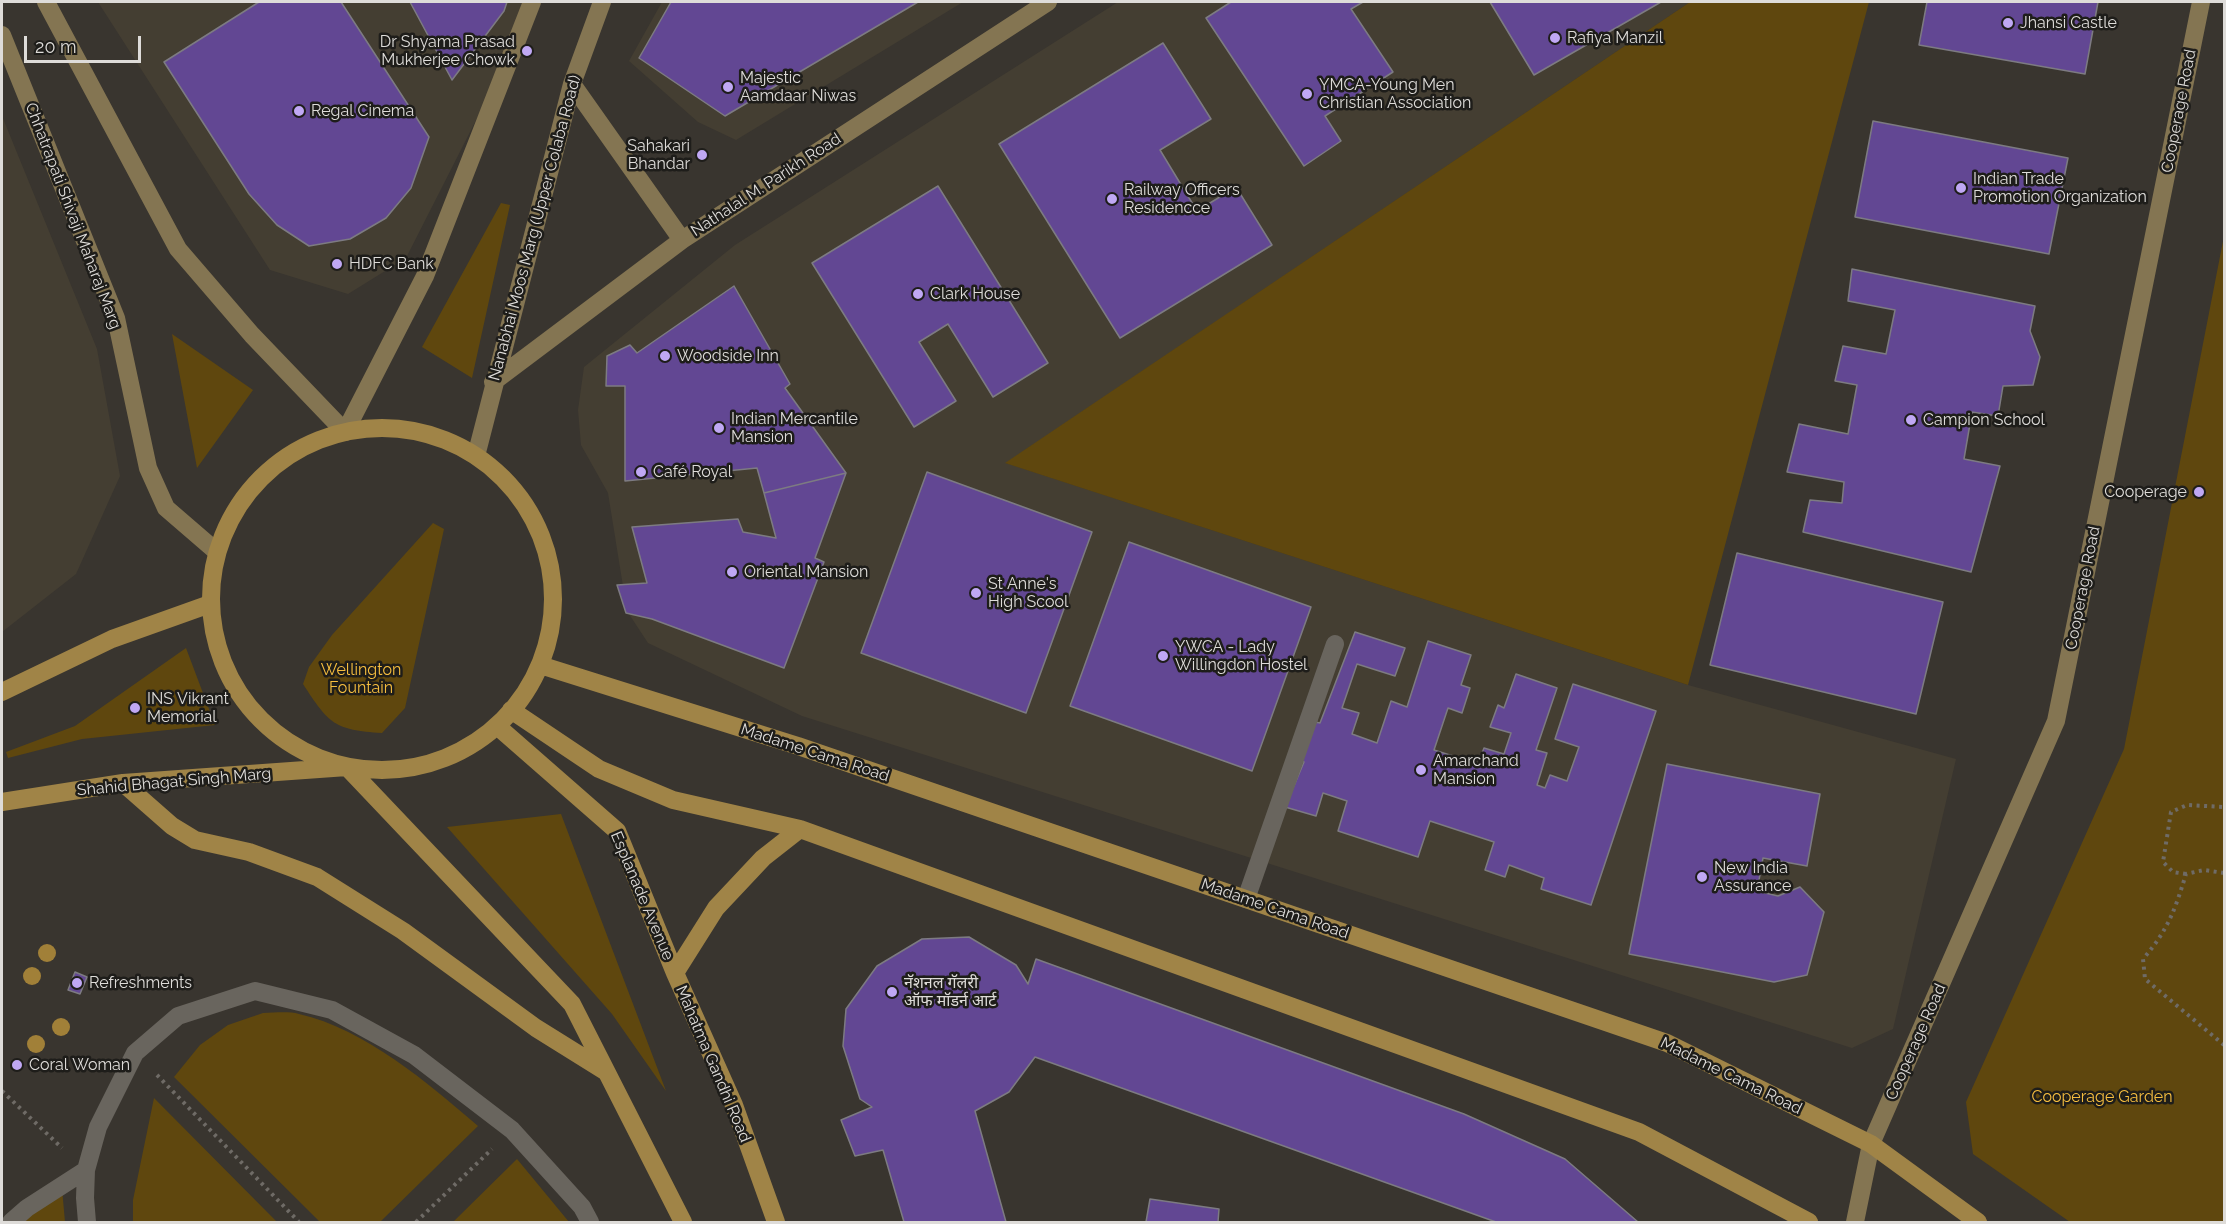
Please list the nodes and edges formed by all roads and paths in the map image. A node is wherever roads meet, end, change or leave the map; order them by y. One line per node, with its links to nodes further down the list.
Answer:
1 (46, 2): 10 (street)
2 (532, 2): 10 (street)
3 (602, 2): 7 (street, Nanabhai Moos Marg (Upper Colaba Road))
4 (1048, 2): 8 (street, Nathalal M. Parikh Road)
5 (2201, 2): 33 (street, Cooperage Road)
6 (2, 35): 12 (street, Chhatrapati Shivaji Maharaj Marg)
7 (572, 84): 8 (street); 9 (street, Nanabhai Moos Marg (Upper Colaba Road))
8 (682, 240): 9 (street, Nathalal M. Parikh Road)
9 (493, 381): 11 (street, Nanabhai Moos Marg (Upper Colaba Road))
10 (345, 432): 11 (main road); 12 (main road)
11 (476, 456): 15 (main road)
12 (217, 552): 13 (main road)
13 (210, 604): 16 (main road); 19 (main road)
14 (1335, 644): 26 (lane)
15 (540, 664): 17 (main road); 26 (main road, Madame Cama Road)
16 (2, 692)
17 (511, 710): 18 (main road); 23 (main road)
18 (497, 726): 19 (main road); 27 (main road, Esplanade Avenue)
19 (347, 767): 20 (main road, Shahid Bhagat Singh Marg); 30 (main road)
20 (123, 783): 21 (main road, Shahid Bhagat Singh Marg); 30 (main road)
21 (2, 802)
22 (2224, 807): 25 (path)
23 (800, 829): 27 (main road); 42 (main road)
24 (2224, 873): 25 (path)
25 (2186, 874): 28 (path)
26 (1246, 899): 33 (main road, Madame Cama Road)
27 (675, 973): 41 (main road, Mahatma Gandhi Road)
28 (2224, 1045)
29 (135, 1053): 32 (lane); 34 (lane); 37 (path)
30 (605, 1071): 40 (main road)
31 (2, 1091): 34 (path)
32 (512, 1130): 38 (path); 39 (lane)
33 (1871, 1144): 43 (street, Cooperage Road); 44 (main road, Madame Cama Road)
34 (86, 1170): 35 (lane); 36 (lane)
35 (10, 1222)
36 (87, 1222)
37 (299, 1222)
38 (416, 1222)
39 (590, 1222)
40 (683, 1222)
41 (776, 1222)
42 (1809, 1222)
43 (1855, 1222)
44 (1978, 1222)

